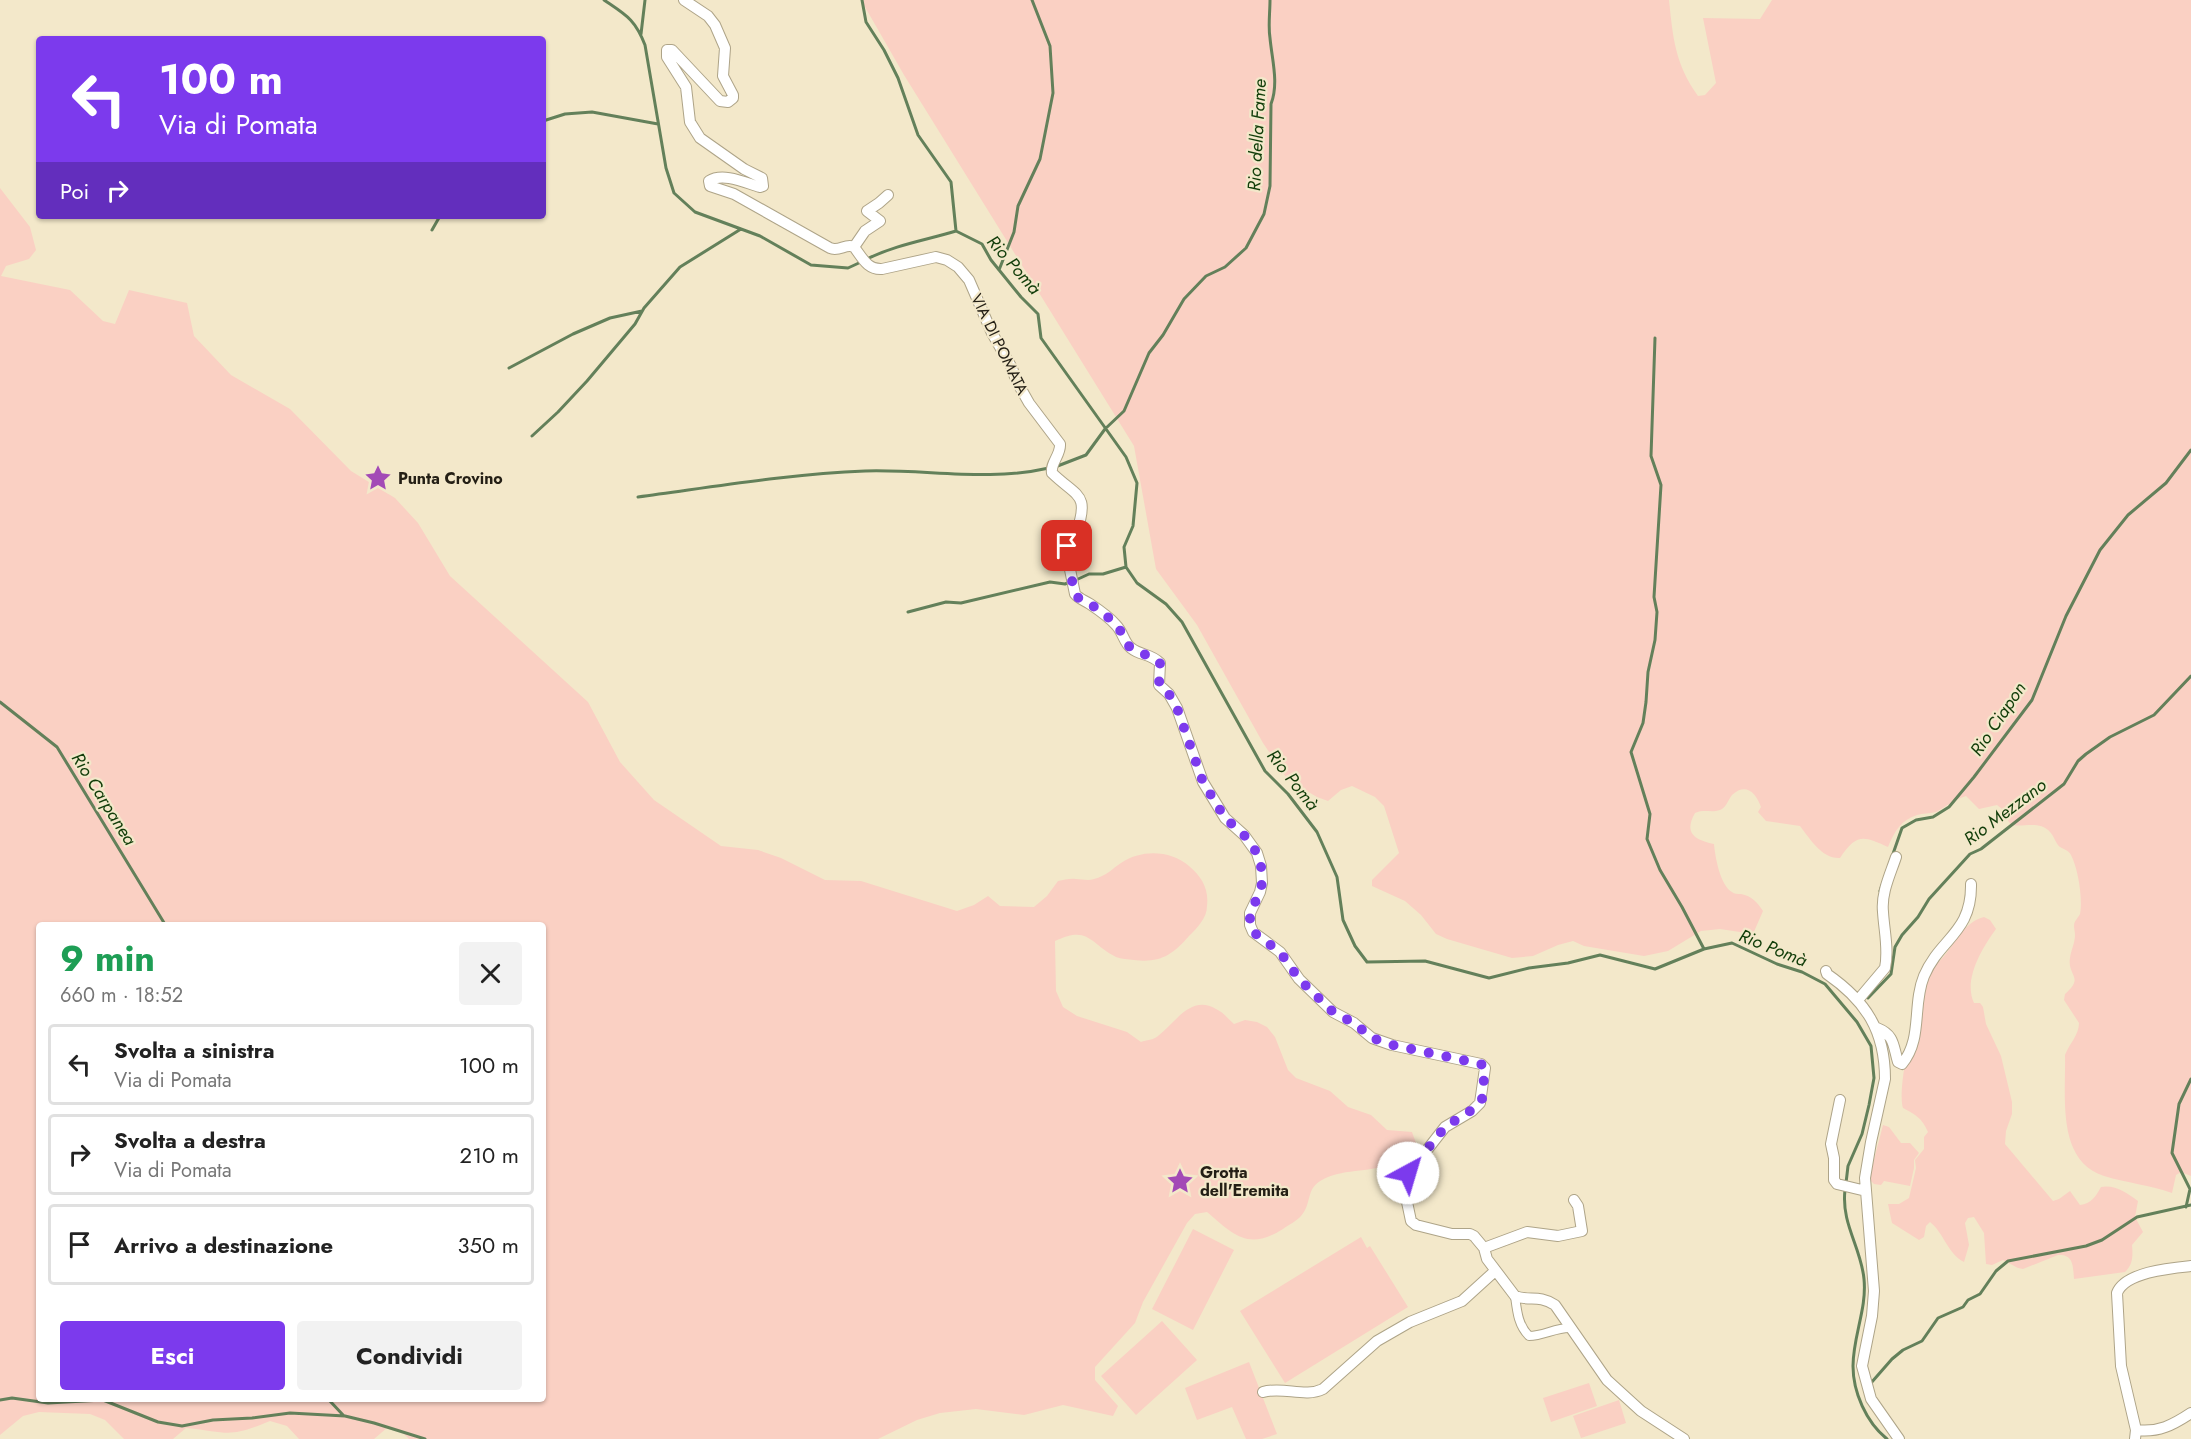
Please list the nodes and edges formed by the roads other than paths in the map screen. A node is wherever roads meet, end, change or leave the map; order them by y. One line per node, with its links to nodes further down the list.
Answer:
1 (684, 0): 3 (street)
2 (888, 195): 3 (street)
3 (857, 250): 12 (street, VIA DI POMATA)
4 (1896, 857): 7 (street)
5 (1971, 884): 8 (street)
6 (1826, 971): 7 (street)
7 (1858, 1000): 8 (street)
8 (1877, 1028): 10 (street)
9 (1840, 1100): 10 (street)
10 (1866, 1191): 21 (street)
11 (1574, 1200): 12 (street)
12 (1484, 1248): 14 (street)
13 (2191, 1266): 19 (street)
14 (1495, 1271): 15 (street); 17 (street)
15 (1515, 1296): 16 (street); 16 (street)
16 (1569, 1328): 20 (street)
17 (1263, 1392)
18 (2191, 1413): 19 (street)
19 (2135, 1434)
20 (1684, 1439)
21 (1899, 1439)

